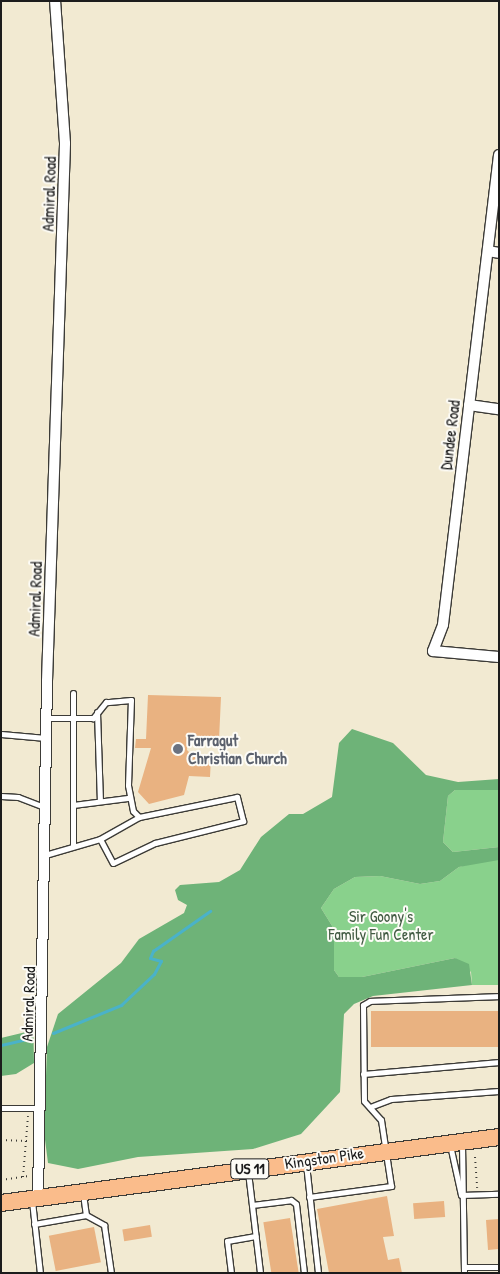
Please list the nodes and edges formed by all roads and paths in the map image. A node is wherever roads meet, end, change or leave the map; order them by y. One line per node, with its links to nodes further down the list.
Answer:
1 (55, 1): 10 (street, Admiral Road)
2 (499, 155): 3 (street, Dundee Road)
3 (488, 251): 4 (street); 5 (street, Dundee Road)
4 (499, 252)
5 (468, 405): 6 (street); 7 (street, Dundee Road)
6 (499, 409)
7 (499, 657)
8 (73, 693): 11 (lane)
9 (97, 711): 11 (lane); 15 (lane); 16 (lane)
10 (47, 718): 11 (lane); 13 (street, Admiral Road)
11 (73, 718): 17 (lane)
12 (1, 734): 13 (lane)
13 (46, 738): 18 (street, Admiral Road)
14 (1, 796): 18 (lane)
15 (128, 798): 16 (lane); 19 (lane)
16 (100, 801): 17 (lane)
17 (73, 804): 21 (lane)
18 (46, 808): 22 (street, Admiral Road)
19 (140, 817): 20 (lane); 20 (lane)
20 (100, 839): 21 (lane)
21 (73, 846): 22 (lane)
22 (45, 855): 30 (street, Admiral Road)
23 (499, 996): 25 (lane)
24 (499, 1062): 25 (lane)
25 (363, 1074): 27 (lane)
26 (499, 1091): 27 (lane)
27 (370, 1106): 35 (lane)
28 (1, 1108): 29 (lane)
29 (28, 1108): 30 (lane); 33 (path)
30 (40, 1108): 39 (street, Admiral Road)
31 (499, 1137): 34 (main road, Kingston Pike / US 11)
32 (1, 1140): 33 (path)
33 (27, 1141): 40 (path)
34 (455, 1141): 35 (main road, Kingston Pike / US 11); 44 (lane); 44 (lane)
35 (385, 1150): 37 (main road, Kingston Pike / US 11); 46 (lane)
36 (475, 1158): 45 (path)
37 (306, 1161): 38 (main road, Kingston Pike / US 11); 46 (lane)
38 (247, 1169): 42 (main road, Kingston Pike / US 11); 49 (lane)
39 (38, 1174): 40 (path); 47 (street, Admiral Road)
40 (22, 1177): 41 (path)
41 (1, 1180)
42 (82, 1191): 47 (main road, Kingston Pike / US 11); 50 (lane)
43 (499, 1194): 45 (lane)
44 (461, 1195): 45 (lane); 54 (lane)
45 (477, 1195)
46 (309, 1197): 60 (lane)
47 (35, 1198): 48 (main road, Kingston Pike / US 11); 51 (lane)
48 (1, 1202)
49 (252, 1205): 52 (lane); 59 (lane)
50 (86, 1216): 51 (lane); 56 (lane)
51 (34, 1224): 55 (lane)
52 (256, 1236): 57 (lane); 58 (lane)
53 (499, 1267): 54 (lane)
54 (464, 1270)
55 (40, 1273)
56 (111, 1273)
57 (231, 1273)
58 (260, 1273)
59 (304, 1273)
60 (318, 1273)

